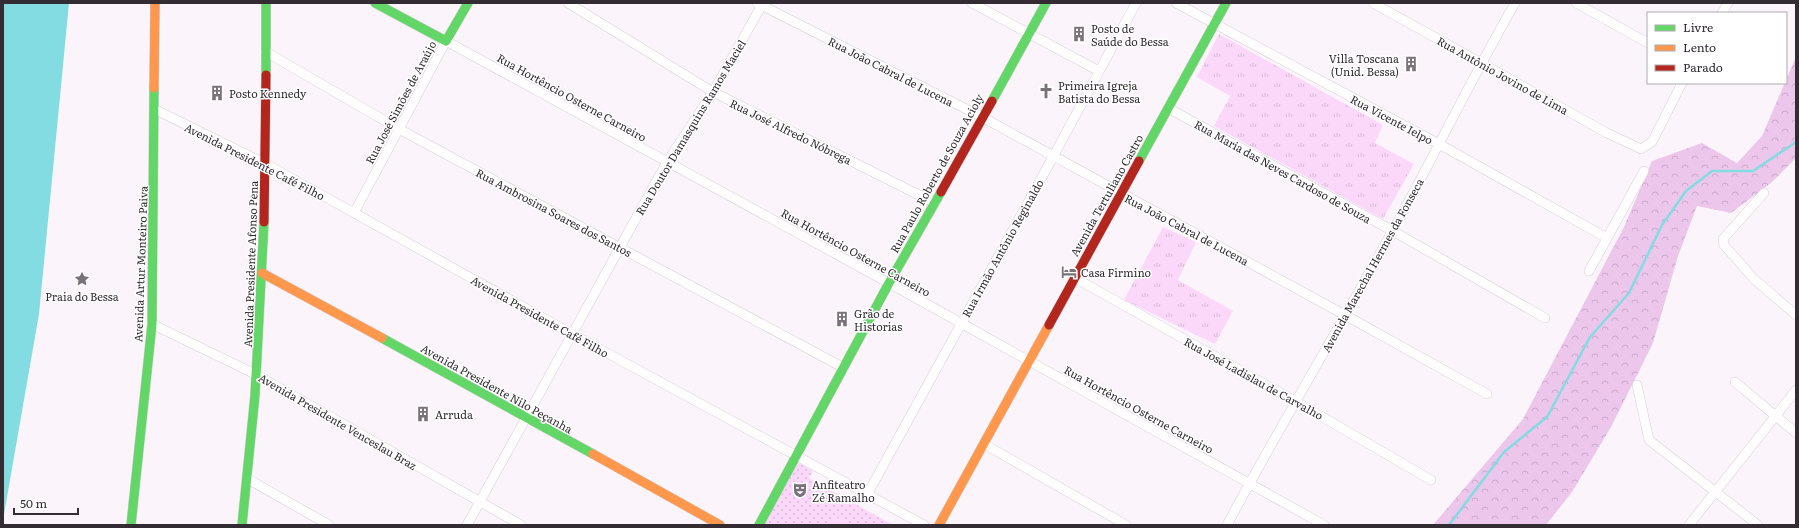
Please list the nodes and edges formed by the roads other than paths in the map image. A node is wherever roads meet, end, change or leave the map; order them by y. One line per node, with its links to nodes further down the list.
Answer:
1 (155, 3): 27 (main road, Avenida Artur Monteiro Paiva)
2 (266, 3): 21 (main road, Avenida Presidente Afonso Pena)
3 (375, 3): 19 (main road, Rua Hortêncio Osterne Carneiro)
4 (468, 3): 19 (main road, Rua José Simões de Araújo)
5 (568, 3): 25 (street, Rua José Alfredo Nóbrega)
6 (972, 3): 18 (street)
7 (1046, 3): 18 (main road, Rua Paulo Roberto de Souza Acioly)
8 (1136, 3): 23 (street, Rua Irmão Antônio Reginaldo)
9 (1176, 3): 17 (street, Rua Vicente Ielpo)
10 (1226, 3): 17 (main road, Avenida Tertuliano Castro)
11 (1373, 3): 22 (street, Rua Antônio Jovino de Lima)
12 (1515, 3): 22 (street, Avenida Marechal Hermes da Fonseca)
13 (1576, 3): 20 (street)
14 (1728, 3): 16 (street)
15 (760, 4): 25 (street, Rua Doutor Damasquins Ramos Maciel); 28 (street, Rua João Cabral de Lucena)
16 (1723, 12)
17 (1214, 24): 26 (main road, Avenida Tertuliano Castro); 30 (street, Rua Vicente Ielpo)
18 (1028, 33): 23 (street); 28 (main road, Rua Paulo Roberto de Souza Acioly)
19 (446, 41): 29 (street, Rua José Simões de Araújo); 32 (street, Rua Hortêncio Osterne Carneiro)
20 (1647, 42)
21 (266, 52): 29 (street, Rua Ambrosina Soares dos Santos); 33 (main road, Avenida Presidente Afonso Pena)
22 (1481, 63): 24 (street, Rua Antônio Jovino de Lima); 30 (street, Avenida Marechal Hermes da Fonseca)
23 (1099, 71): 31 (street, Rua Irmão Antônio Reginaldo)
24 (1681, 84)
25 (713, 92): 32 (street, Rua Doutor Damasquins Ramos Maciel); 37 (street, Rua José Alfredo Nóbrega)
26 (1168, 108): 35 (main road, Avenida Tertuliano Castro); 39 (street, Rua Maria das Neves Cardoso de Souza)
27 (154, 109): 33 (street, Avenida Presidente Café Filho); 50 (main road, Avenida Artur Monteiro Paiva)
28 (982, 117): 31 (street, Rua João Cabral de Lucena); 37 (main road, Rua Paulo Roberto de Souza Acioly)
29 (399, 129): 38 (street, Rua José Simões de Araújo); 41 (street, Rua Ambrosina Soares dos Santos)
30 (1439, 144): 39 (street, Avenida Marechal Hermes da Fonseca); 40 (street, Rua Vicente Ielpo)
31 (1053, 157): 35 (street, Rua João Cabral de Lucena); 49 (street, Rua Irmão Antônio Reginaldo)
32 (667, 162): 41 (street, Rua Doutor Damasquins Ramos Maciel); 45 (street, Rua Hortêncio Osterne Carneiro)
33 (266, 164): 38 (street, Avenida Presidente Café Filho); 43 (main road, Avenida Presidente Afonso Pena)
34 (1644, 171): 40 (street)
35 (1120, 193): 44 (main road, Avenida Tertuliano Castro); 46 (street, Rua João Cabral de Lucena)
36 (1764, 193): 47 (street)
37 (935, 203): 45 (main road, Rua Paulo Roberto de Souza Acioly)
38 (354, 213): 51 (street, Avenida Presidente Café Filho)
39 (1393, 231): 46 (street, Avenida Marechal Hermes da Fonseca); 48 (street, Rua Maria das Neves Cardoso de Souza)
40 (1607, 238): 42 (street)
41 (620, 247): 51 (street, Rua Doutor Damasquins Ramos Maciel); 53 (street, Rua Ambrosina Soares dos Santos)
42 (1589, 271)
43 (262, 273): 54 (main road, Avenida Presidente Afonso Pena); 60 (main road, Avenida Presidente Nilo Peçanha)
44 (1075, 278): 52 (main road, Avenida Tertuliano Castro); 59 (street, Rua José Ladislau de Carvalho)
45 (889, 283): 49 (street, Rua Hortêncio Osterne Carneiro); 53 (main road, Rua Paulo Roberto de Souza Acioly)
46 (1345, 314): 58 (street, Rua João Cabral de Lucena); 59 (street, Avenida Marechal Hermes da Fonseca)
47 (1796, 315)
48 (1545, 318)
49 (960, 323): 52 (street, Rua Hortêncio Osterne Carneiro); 68 (street, Rua Irmão Antônio Reginaldo)
50 (152, 324): 54 (street, Avenida Presidente Venceslau Braz); 71 (main road, Avenida Artur Monteiro Paiva)
51 (572, 334): 60 (street, Rua Doutor Damasquins Ramos Maciel); 64 (street, Avenida Presidente Café Filho)
52 (1029, 361): 63 (main road, Avenida Tertuliano Castro); 67 (street, Rua Hortêncio Osterne Carneiro)
53 (844, 368): 64 (main road, Rua Paulo Roberto de Souza Acioly)
54 (257, 375): 65 (main road, Avenida Presidente Afonso Pena); 70 (street, Avenida Presidente Venceslau Braz)
55 (1735, 382): 61 (street)
56 (1637, 384): 69 (street)
57 (1796, 390): 61 (street)
58 (1487, 394)
59 (1295, 401): 66 (street, Rua José Ladislau de Carvalho); 67 (street, Avenida Marechal Hermes da Fonseca)
60 (526, 416): 70 (street, Rua Doutor Damasquins Ramos Maciel); 76 (main road, Avenida Presidente Nilo Peçanha)
61 (1775, 416): 62 (street); 69 (street)
62 (1796, 433)
63 (984, 444): 79 (main road, Avenida Tertuliano Castro); 80 (street)
64 (797, 456): 68 (street, Avenida Presidente Café Filho); 77 (main road, Rua Paulo Roberto de Souza Acioly)
65 (248, 479): 72 (main road, Avenida Presidente Afonso Pena); 73 (street)
66 (1431, 480)
67 (1249, 484): 81 (street, Avenida Marechal Hermes da Fonseca); 82 (street, Rua Hortêncio Osterne Carneiro)
68 (868, 493): 78 (street, Avenida Presidente Café Filho)
69 (1715, 493): 83 (street); 84 (street)
70 (480, 501): 74 (street, Rua Doutor Damasquins Ramos Maciel); 75 (street, Avenida Presidente Venceslau Braz)
71 (131, 525)
72 (242, 525)
73 (329, 525)
74 (467, 525)
75 (522, 525)
76 (720, 525)
77 (759, 525)
78 (924, 525)
79 (939, 525)
80 (1126, 525)
81 (1227, 525)
82 (1324, 525)
83 (1689, 525)
84 (1758, 525)

